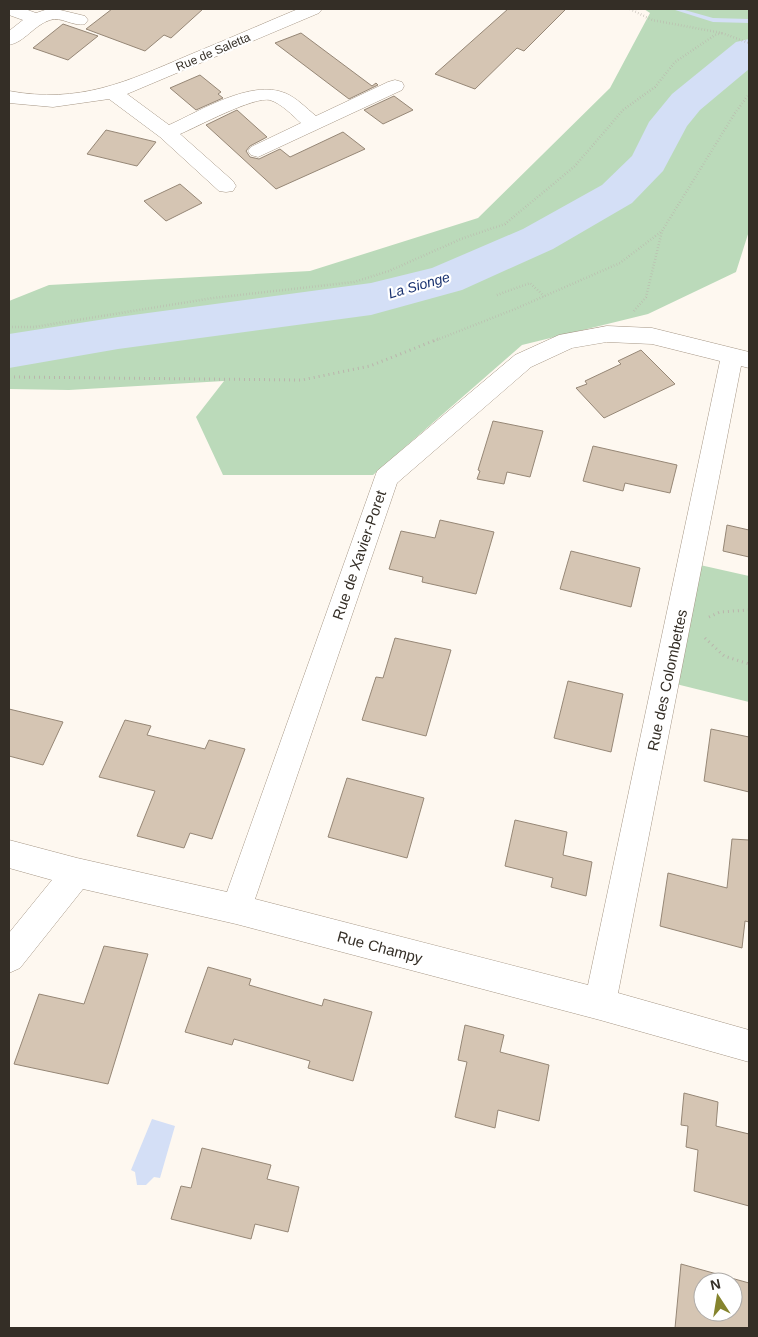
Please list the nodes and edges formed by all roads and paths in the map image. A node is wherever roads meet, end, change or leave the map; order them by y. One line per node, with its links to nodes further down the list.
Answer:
1 (9, 9): 4 (street)
2 (313, 9): 10 (street, Rue de Saletta)
3 (630, 9): 6 (path)
4 (36, 19): 5 (street); 7 (street)
5 (79, 20)
6 (722, 33): 8 (path); 21 (path)
7 (9, 40)
8 (749, 43)
9 (395, 86): 13 (street)
10 (112, 92): 12 (street, Rue de Saletta); 14 (street)
11 (749, 94): 17 (path)
12 (10, 99)
13 (314, 125): 14 (street); 15 (street)
14 (167, 133): 16 (street)
15 (258, 151)
16 (226, 186)
17 (662, 232): 19 (path); 20 (path)
18 (497, 295): 19 (path)
19 (544, 296): 23 (path)
20 (646, 297)
21 (9, 327)
22 (740, 358): 25 (street, Rue des Colombettes); 29 (street, Rue de Xavier-Poret)
23 (9, 377)
24 (749, 610): 25 (path)
25 (687, 622): 26 (path); 31 (street, Rue des Colombettes)
26 (749, 664)
27 (9, 854): 28 (street, Rue Champy)
28 (77, 873): 29 (street, Rue Champy); 30 (street)
29 (236, 909): 31 (street, Rue Champy)
30 (9, 957)
31 (600, 1004): 32 (street, Rue Champy)
32 (749, 1046)

